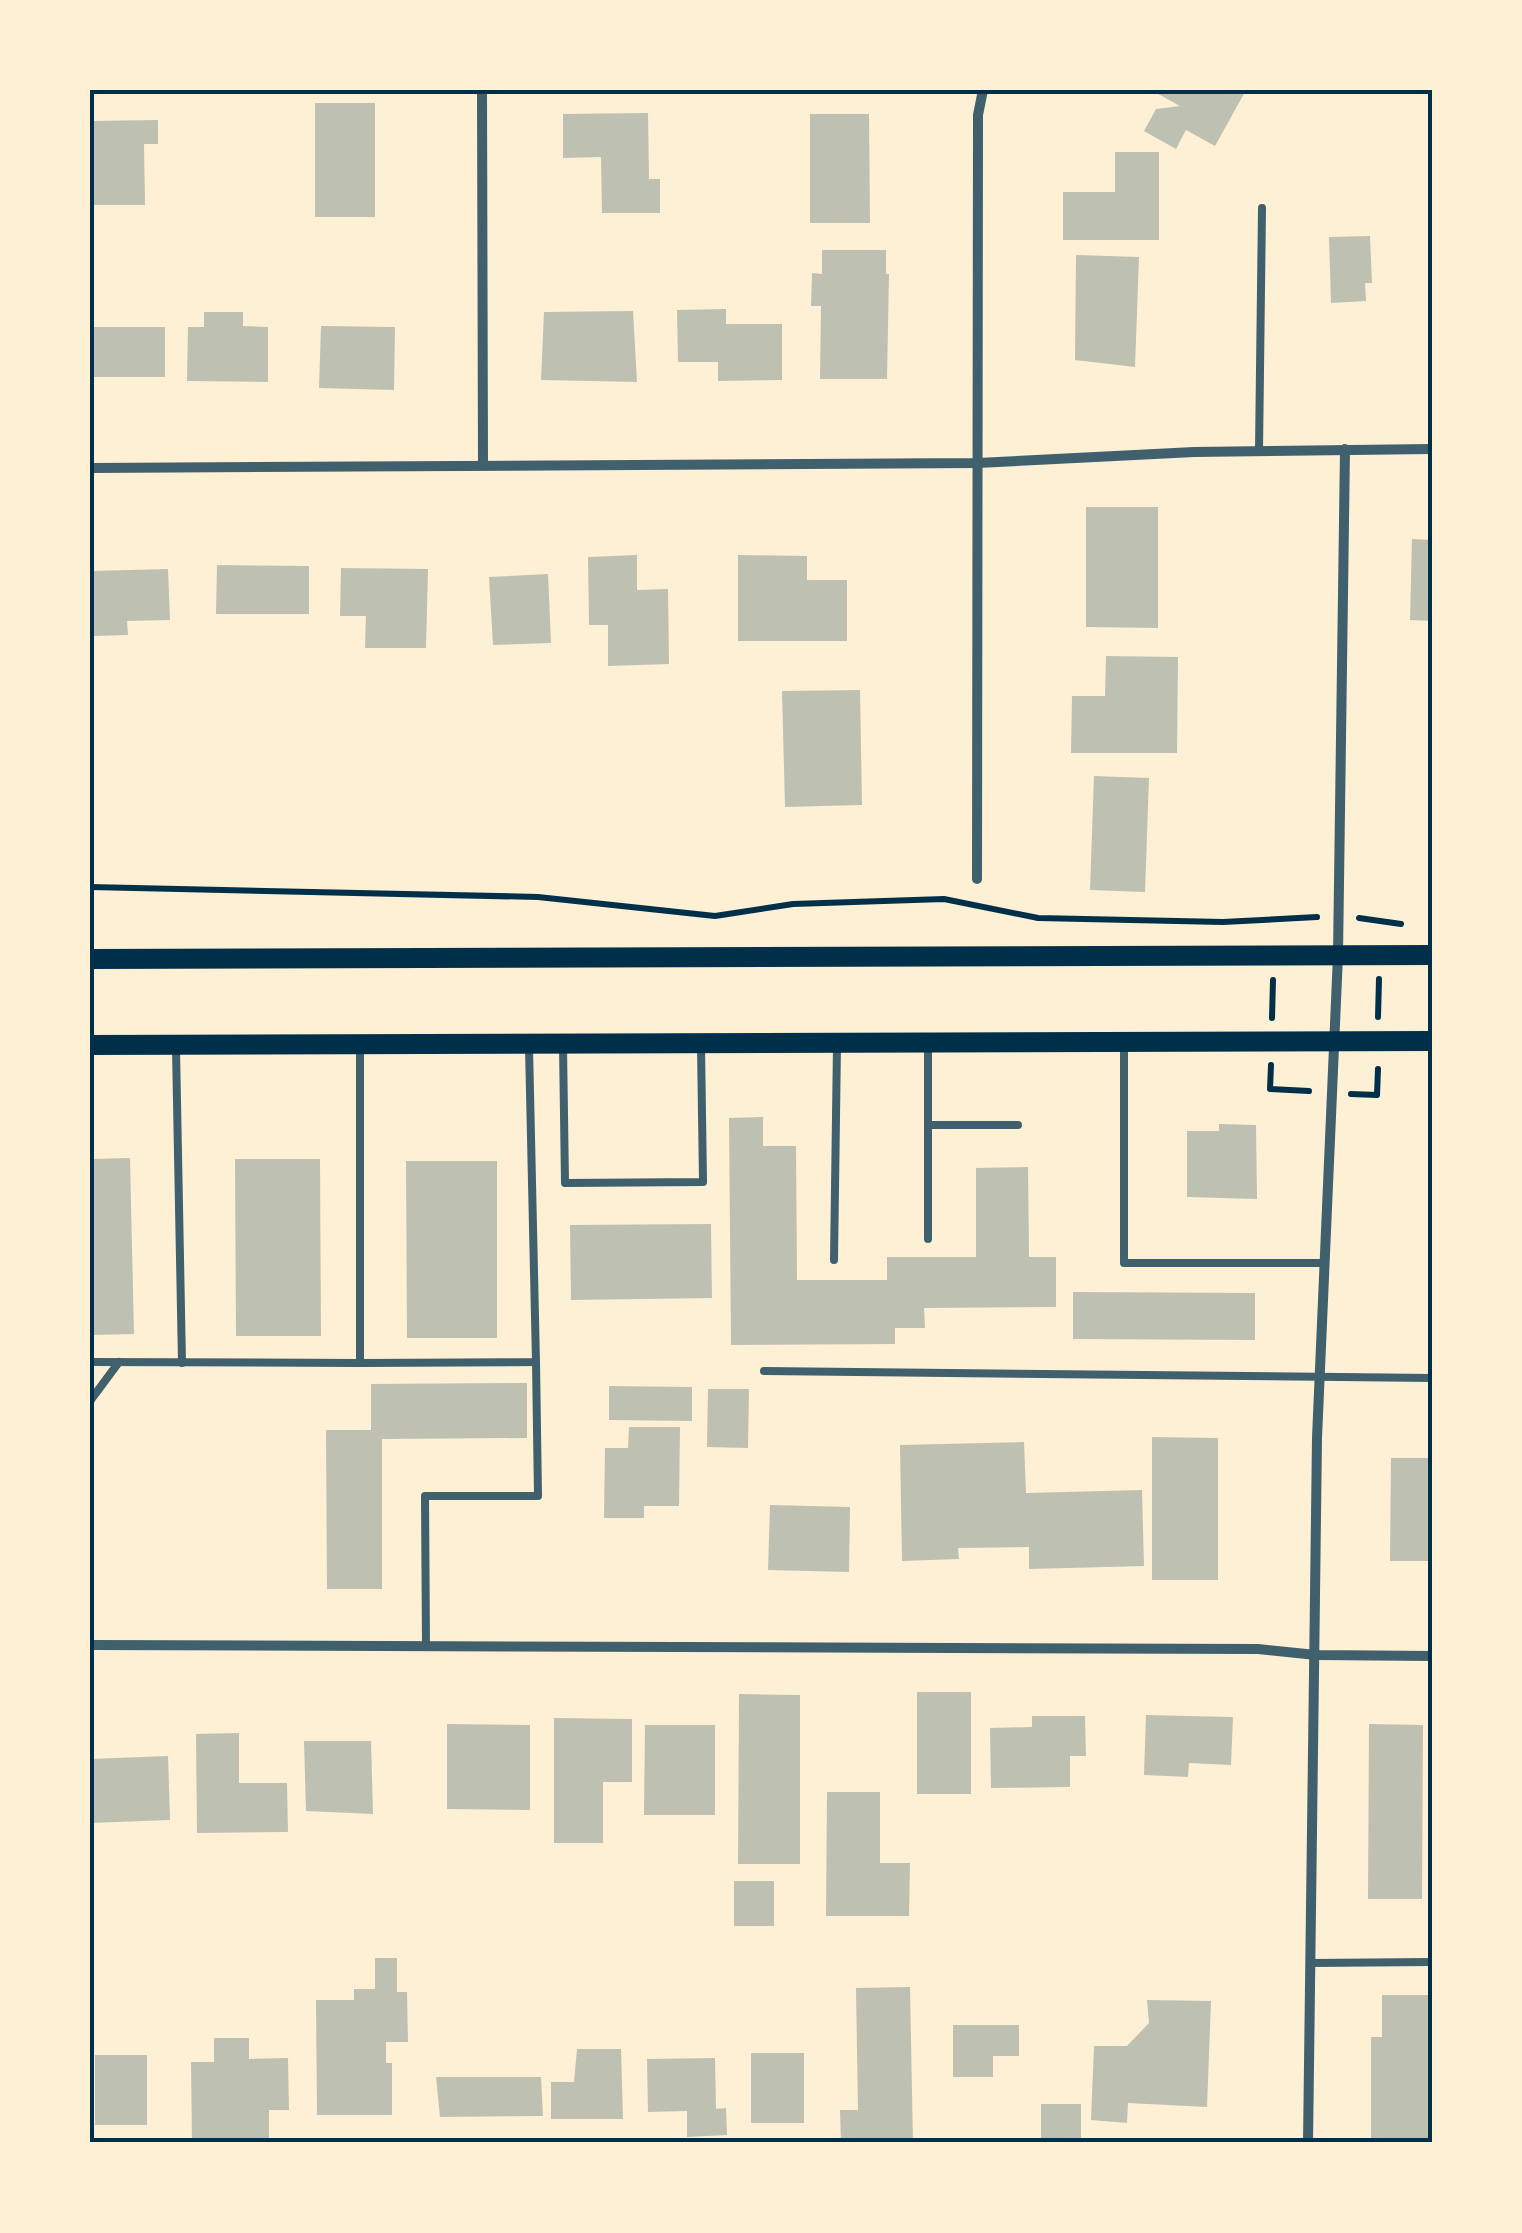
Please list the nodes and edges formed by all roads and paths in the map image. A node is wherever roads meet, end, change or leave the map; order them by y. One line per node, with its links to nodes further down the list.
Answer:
1 (482, 90): 8 (street)
2 (983, 90): 7 (street)
3 (1262, 208): 6 (lane)
4 (1345, 449): 5 (street); 6 (street); 12 (street)
5 (1432, 449)
6 (1259, 451): 7 (street)
7 (978, 462): 8 (street); 10 (street)
8 (483, 465): 9 (street)
9 (90, 468)
10 (978, 879)
11 (90, 886): 12 (path)
12 (1338, 916): 13 (path); 15 (street)
13 (1380, 921): 14 (path); 16 (path)
14 (1408, 925)
15 (1338, 955): 16 (main road); 18 (main road); 23 (street)
16 (1379, 955): 17 (main road); 24 (path)
17 (1432, 955)
18 (90, 959)
19 (837, 1040): 20 (main road); 21 (main road); 35 (lane)
20 (928, 1040): 22 (main road); 32 (lane)
21 (701, 1041): 27 (main road); 27 (lane)
22 (1124, 1041): 23 (main road); 36 (lane)
23 (1334, 1041): 24 (main road); 36 (street)
24 (1378, 1041): 25 (main road); 31 (path)
25 (1432, 1041)
26 (529, 1042): 27 (main road); 28 (main road); 39 (lane)
27 (563, 1042)
28 (360, 1043): 29 (main road); 41 (lane)
29 (176, 1044): 30 (main road); 40 (lane)
30 (90, 1045)
31 (1377, 1095)
32 (928, 1124): 33 (lane); 34 (lane)
33 (1018, 1124)
34 (928, 1239)
35 (834, 1260)
36 (1324, 1264): 43 (street)
37 (90, 1362): 38 (lane)
38 (118, 1362): 40 (lane); 45 (lane)
39 (536, 1362): 41 (lane); 47 (lane)
40 (182, 1363): 41 (lane)
41 (360, 1363)
42 (764, 1371): 43 (lane)
43 (1320, 1378): 44 (lane); 48 (street)
44 (1432, 1378)
45 (90, 1401)
46 (90, 1645): 47 (street)
47 (426, 1646): 48 (street)
48 (1316, 1654): 49 (street); 51 (street)
49 (1432, 1656)
50 (1432, 1962): 51 (lane)
51 (1311, 1963): 52 (street)
52 (1308, 2143)

